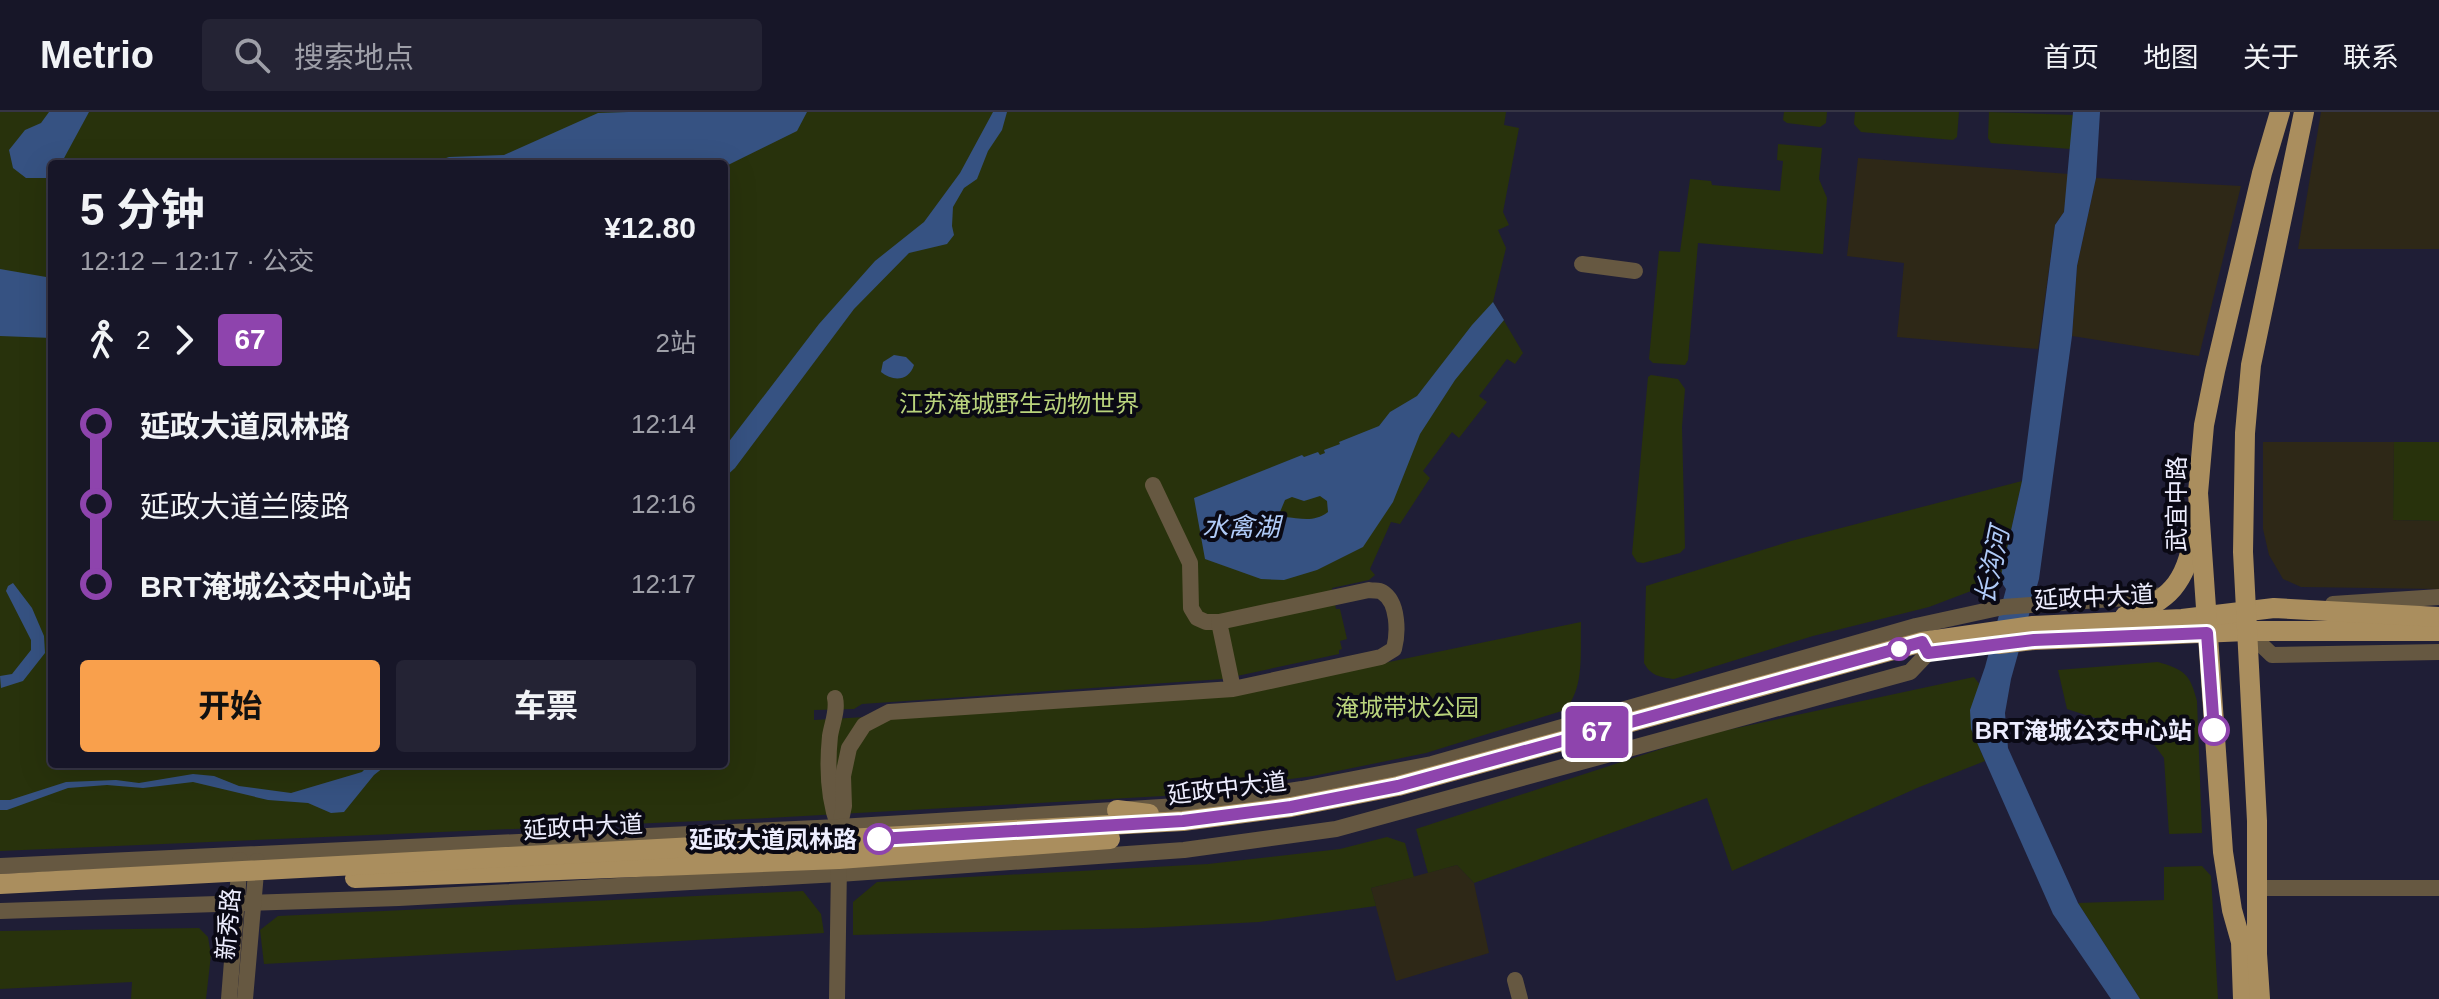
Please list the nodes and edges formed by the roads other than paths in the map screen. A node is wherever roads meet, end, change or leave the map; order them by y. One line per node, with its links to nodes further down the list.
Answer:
1 (2280, 112): 6 (main road, 武宜中路)
2 (2304, 112): 12 (main road)
3 (1582, 264): 4 (street)
4 (1635, 271)
5 (1153, 485): 13 (street)
6 (2198, 493): 7 (main road); 14 (main road, 武宜中路)
7 (2166, 595): 11 (main road); 21 (street)
8 (2439, 597): 9 (street)
9 (2274, 608): 10 (main road, 延政中大道); 12 (main road, 延政中大道)
10 (2439, 617)
11 (2107, 621): 14 (main road, 延政中大道); 16 (main road, 延政中大道)
12 (2247, 621): 14 (main road, 延政中大道); 15 (main road, 延政中大道); 18 (street); 27 (main road)
13 (1219, 622): 19 (street); 19 (street)
14 (2207, 625): 16 (main road, 延政中大道); 37 (main road, 武宜中路)
15 (2439, 631)
16 (2033, 633): 17 (main road, 延政中大道)
17 (1925, 648): 22 (main road, 延政中大道); 23 (main road, 延政中大道)
18 (2439, 652)
19 (1233, 689): 23 (street)
20 (835, 698): 23 (street)
21 (1117, 810): 22 (main road); 23 (street)
22 (1189, 820): 23 (main road, 延政中大道)
23 (838, 850): 25 (main road, 延政中大道); 30 (street); 35 (street)
24 (0, 866): 25 (street)
25 (248, 869): 26 (main road, 延政中大道); 29 (main road, 延政中大道); 30 (street, 新秀路)
26 (0, 884)
27 (2257, 888): 28 (street); 38 (main road)
28 (2439, 888)
29 (0, 897)
30 (246, 903): 31 (street); 33 (street, 新秀路); 34 (street, 新秀路)
31 (0, 911)
32 (1515, 980): 36 (street)
33 (229, 999)
34 (245, 999)
35 (837, 999)
36 (1520, 999)
37 (2243, 999)
38 (2260, 999)

